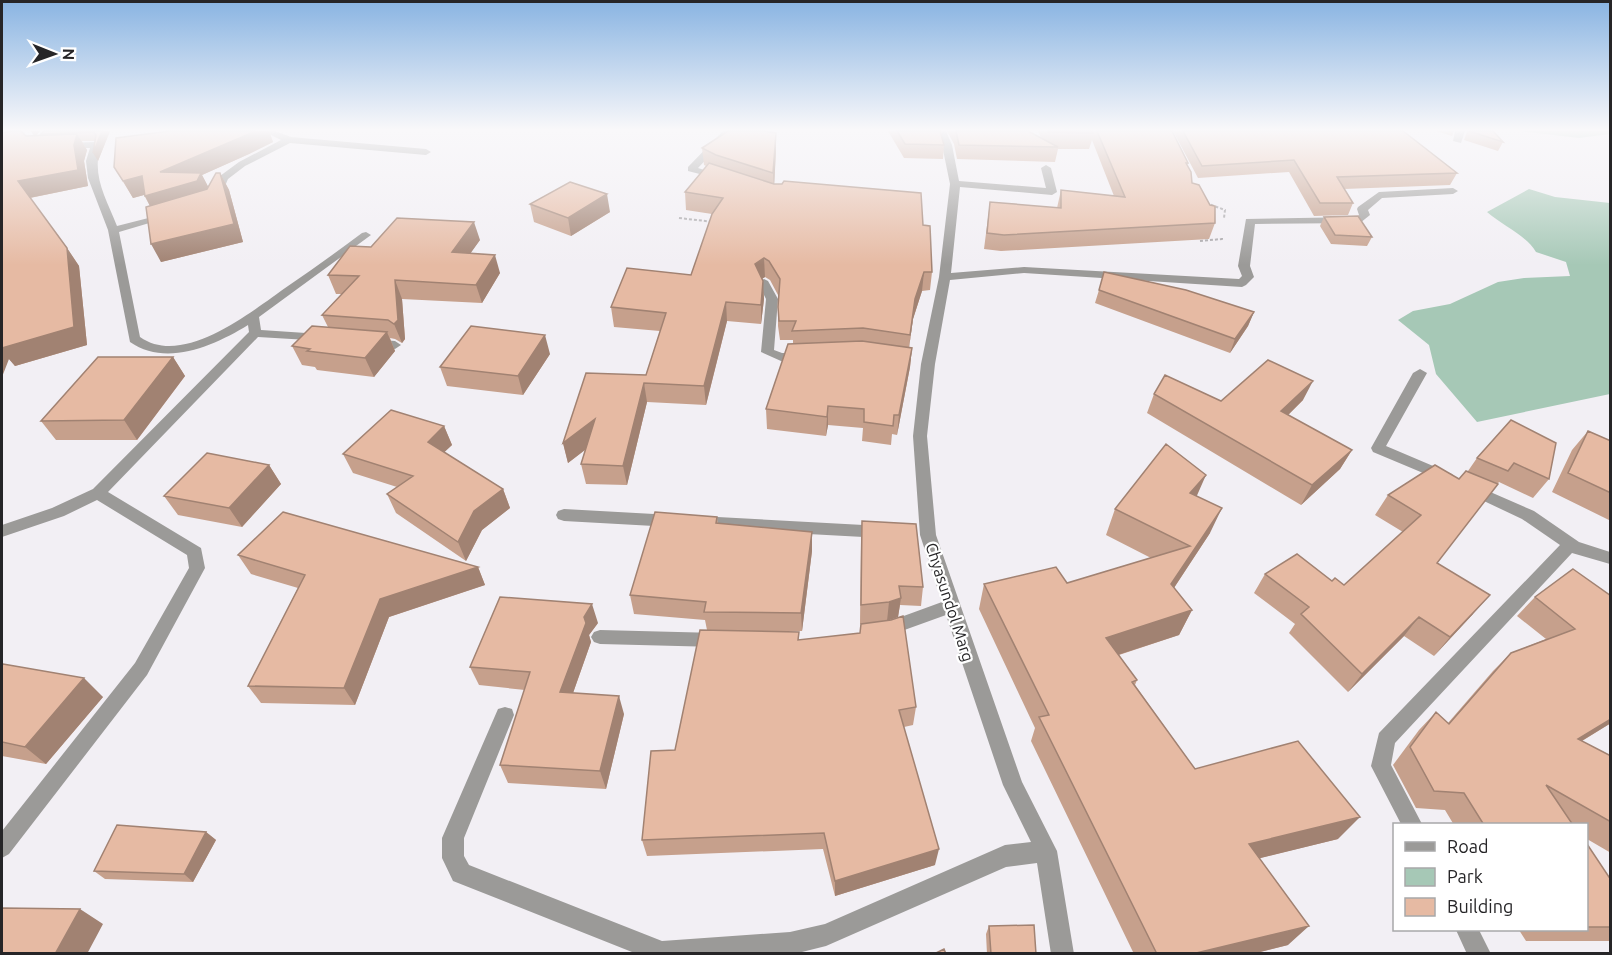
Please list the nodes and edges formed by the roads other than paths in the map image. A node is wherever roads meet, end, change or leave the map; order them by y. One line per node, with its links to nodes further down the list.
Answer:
1 (93, 176): 11 (street)
2 (227, 176): 9 (street)
3 (711, 176): 6 (street)
4 (953, 176): 7 (street, Chyasundol Marg)
5 (1048, 176): 7 (street)
6 (734, 183)
7 (955, 184): 13 (street, Chyasundol Marg)
8 (1453, 190): 13 (street)
9 (204, 205)
10 (176, 214): 11 (street)
11 (113, 230): 15 (street)
12 (366, 235): 15 (street)
13 (945, 277): 28 (street, Chyasundol Marg)
14 (764, 283): 20 (street)
15 (253, 316): 16 (street)
16 (255, 333): 17 (street); 22 (street)
17 (337, 340)
18 (360, 342): 19 (street)
19 (395, 345)
20 (816, 356)
21 (1420, 373): 26 (street)
22 (98, 493): 24 (street); 34 (street)
23 (564, 515): 25 (street)
24 (2, 531)
25 (892, 533)
26 (1573, 546): 27 (street); 33 (street)
27 (1611, 558)
28 (950, 606): 29 (street); 35 (street, Chyasundol Marg)
29 (868, 633)
30 (600, 637): 31 (street)
31 (732, 641)
32 (506, 715): 35 (street)
33 (1411, 823)
34 (2, 847)
35 (1046, 851): 37 (street, Chyasundol Marg)
36 (1468, 931): 38 (street)
37 (1063, 954)
38 (1480, 954)

